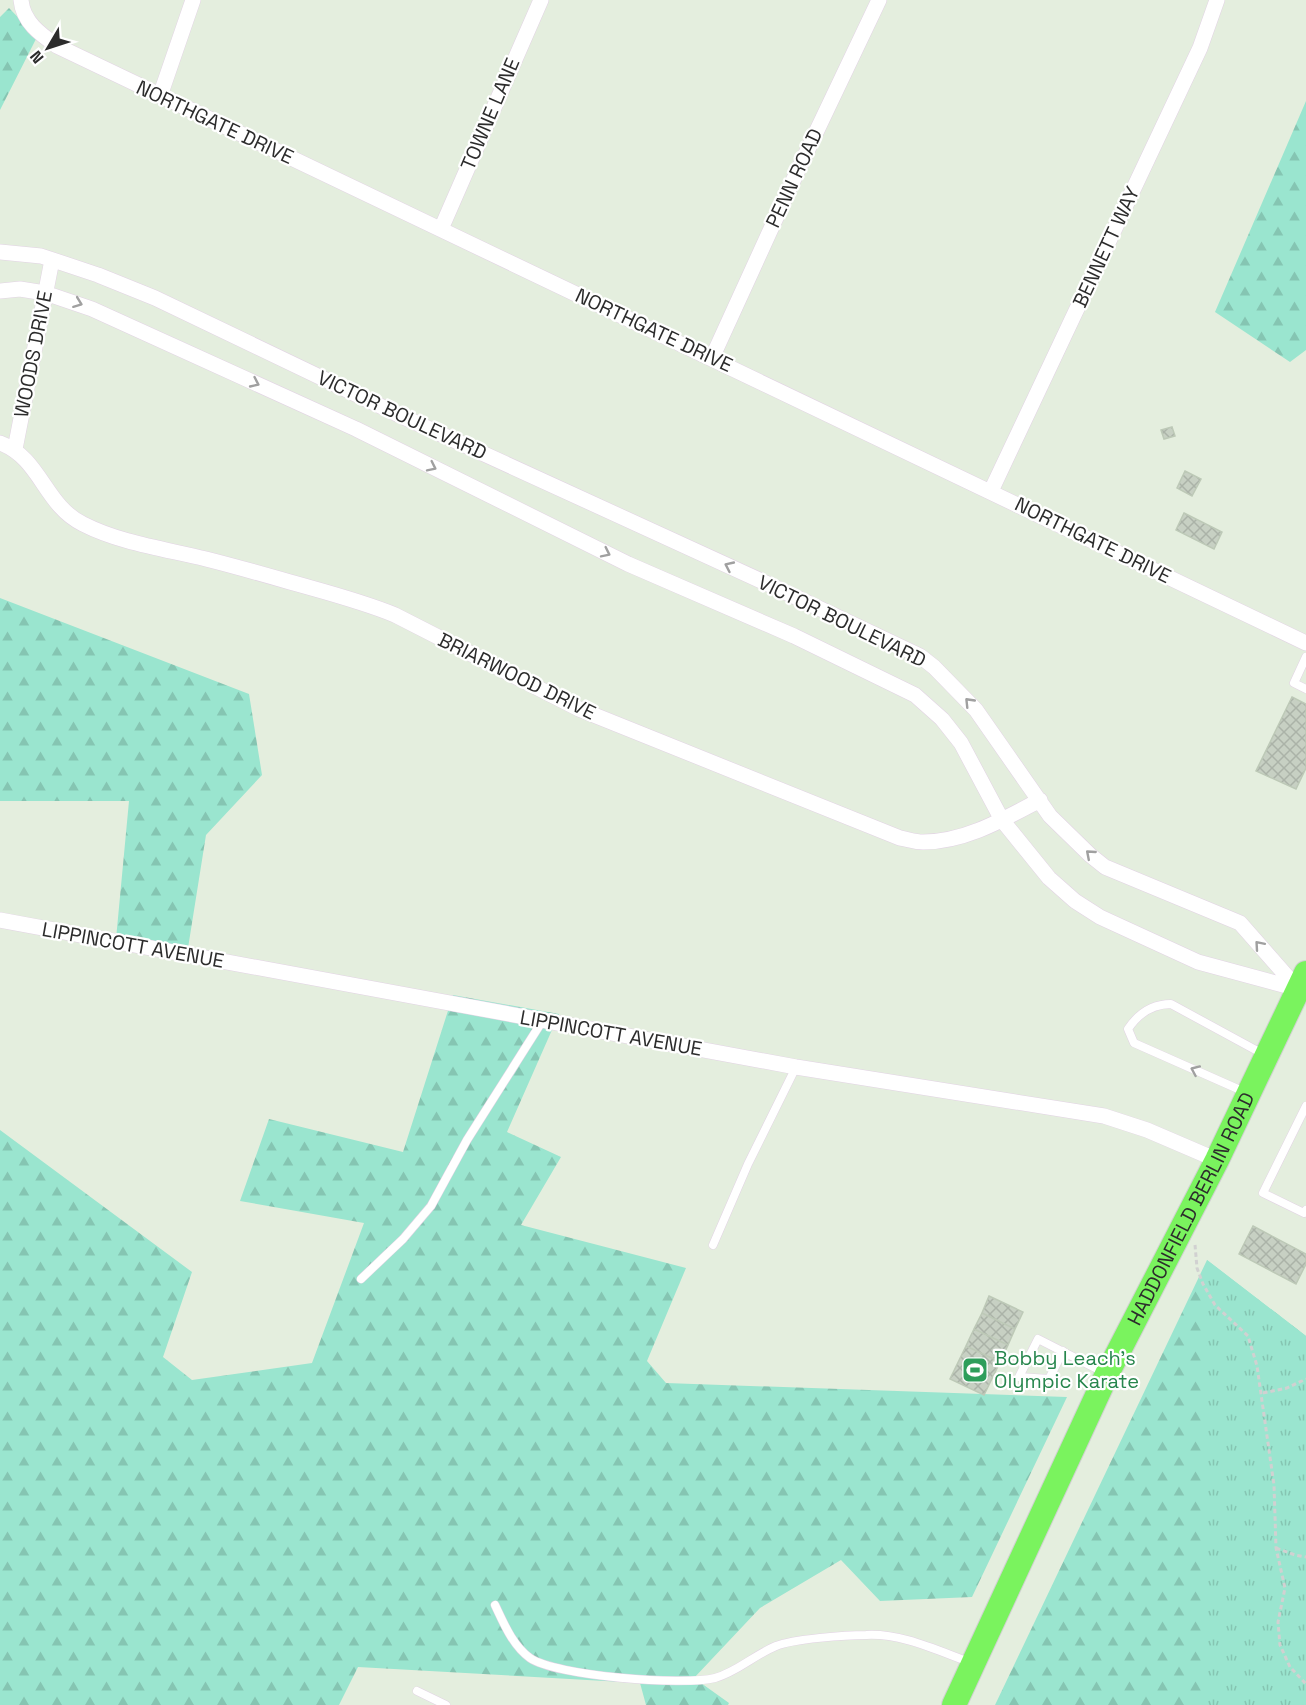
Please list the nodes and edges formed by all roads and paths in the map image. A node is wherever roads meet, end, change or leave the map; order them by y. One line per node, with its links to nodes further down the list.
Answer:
1 (21, 0): 6 (street, NORTHGATE DRIVE)
2 (193, 0): 6 (street)
3 (541, 0): 7 (street, TOWNE LANE)
4 (879, 0): 12 (street, PENN ROAD)
5 (1217, 0): 15 (street, BENNETT WAY)
6 (160, 96): 7 (street, NORTHGATE DRIVE)
7 (441, 228): 12 (street, NORTHGATE DRIVE)
8 (0, 252): 9 (street, VICTOR BOULEVARD)
9 (52, 260): 11 (street, WOODS DRIVE); 19 (street, VICTOR BOULEVARD, one-way to 9)
10 (0, 291): 11 (street, VICTOR BOULEVARD)
11 (45, 293): 14 (street, WOODS DRIVE); 20 (street, VICTOR BOULEVARD, one-way to 20)
12 (712, 358): 15 (street, NORTHGATE DRIVE)
13 (0, 443): 14 (street)
14 (15, 449): 20 (street, BRIARWOOD DRIVE)
15 (991, 491): 16 (street, NORTHGATE DRIVE)
16 (1306, 643)
17 (1306, 657): 18 (lane)
18 (1306, 689)
19 (1040, 800): 20 (street, BRIARWOOD DRIVE); 22 (street, VICTOR BOULEVARD, one-way to 19)
20 (1002, 820): 22 (street, VICTOR BOULEVARD)
21 (0, 920): 23 (street, LIPPINCOTT AVENUE)
22 (1304, 987): 24 (main road, HADDONFIELD BERLIN ROAD)
23 (543, 1020): 25 (street, LIPPINCOTT AVENUE); 32 (lane)
24 (1266, 1055): 26 (main road, HADDONFIELD BERLIN ROAD); 26 (lane, one-way to 24)
25 (796, 1066): 28 (street, LIPPINCOTT AVENUE); 30 (lane)
26 (1248, 1094): 28 (main road, HADDONFIELD BERLIN ROAD)
27 (1306, 1106): 29 (lane)
28 (1217, 1160): 34 (main road, HADDONFIELD BERLIN ROAD)
29 (1306, 1210)
30 (712, 1245)
31 (1195, 1245): 36 (path)
32 (361, 1279)
33 (1063, 1352): 33 (lane); 34 (lane)
34 (1107, 1374): 40 (main road, HADDONFIELD BERLIN ROAD)
35 (1306, 1379): 36 (path)
36 (1263, 1393): 37 (path)
37 (1276, 1548): 38 (path); 41 (path)
38 (1306, 1557)
39 (495, 1605): 40 (lane)
40 (973, 1663): 44 (main road, HADDONFIELD BERLIN ROAD)
41 (1306, 1684)
42 (417, 1691): 43 (lane)
43 (446, 1705)
44 (954, 1705)

